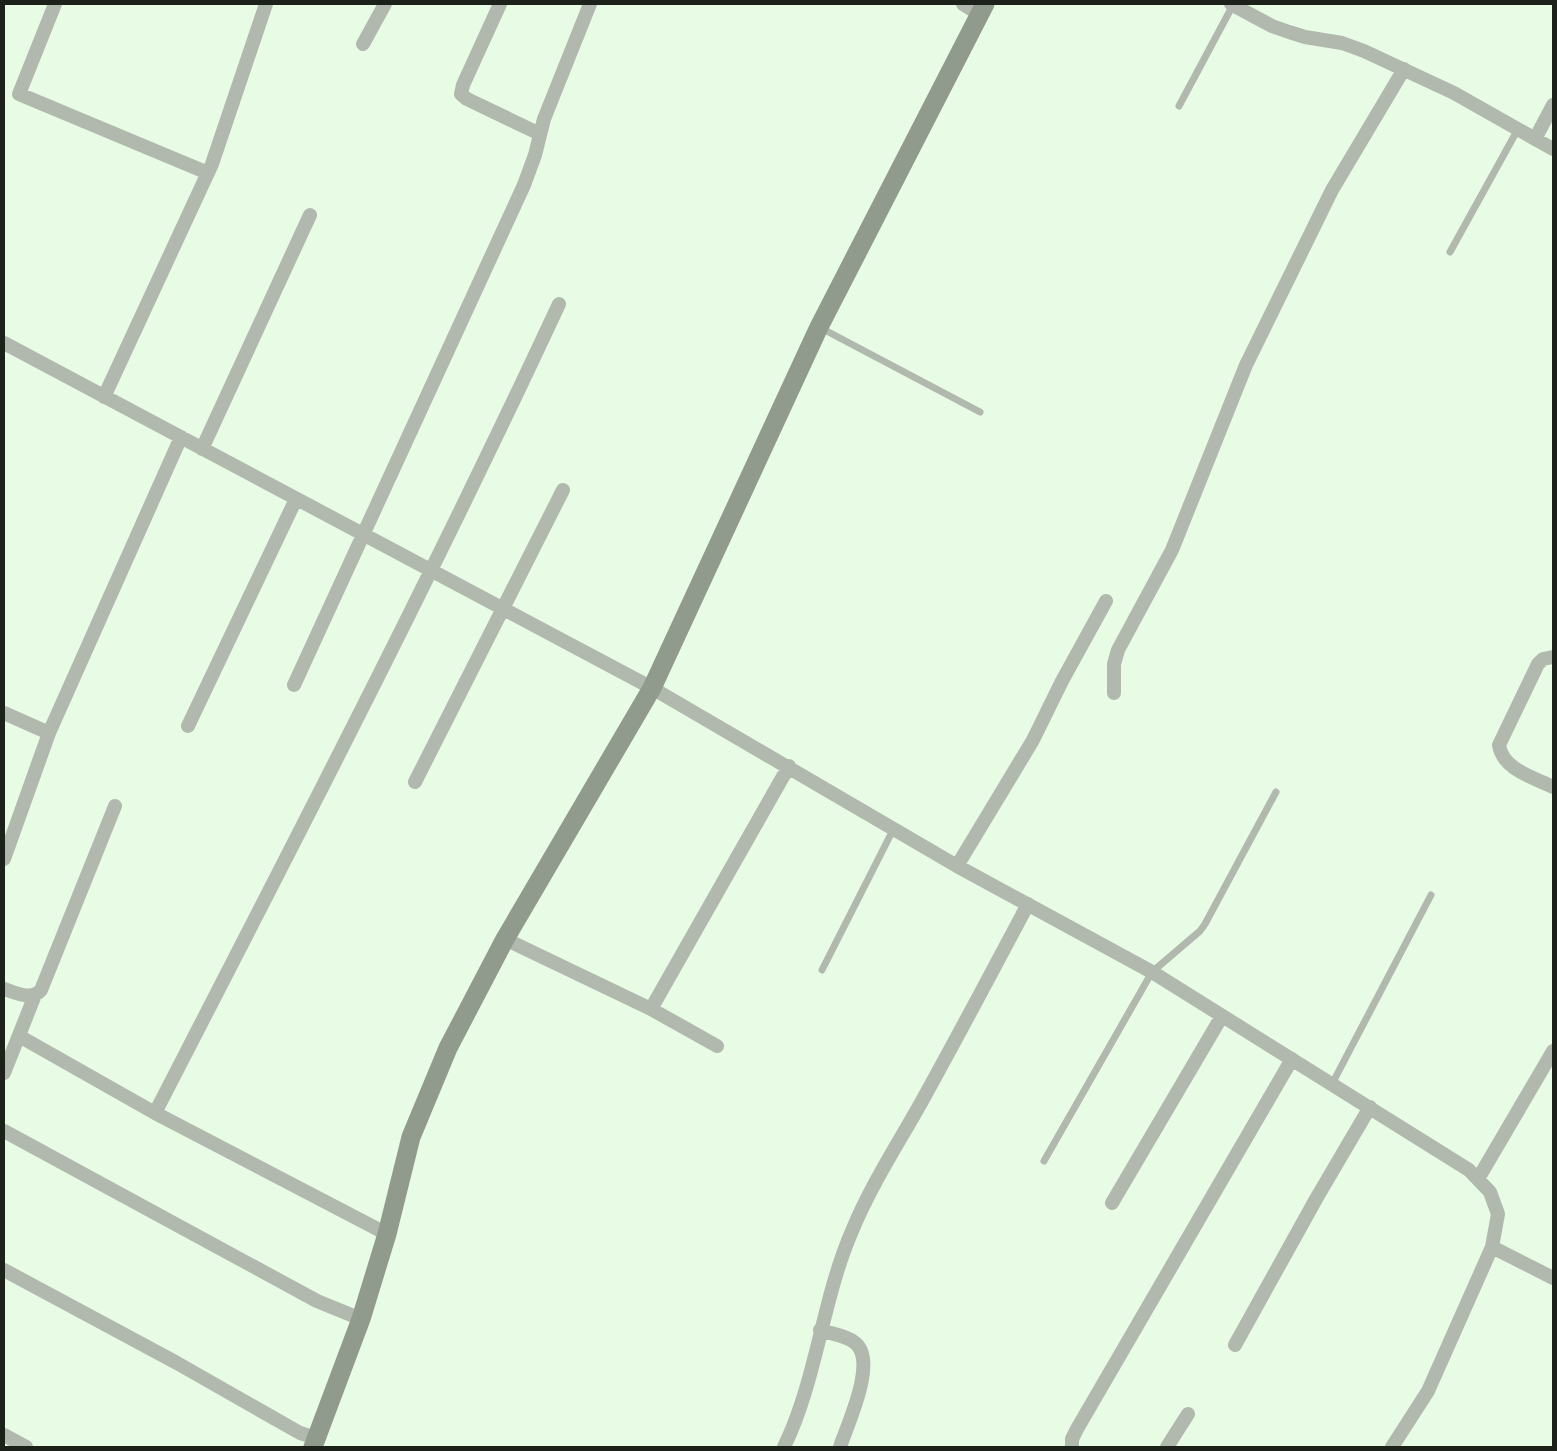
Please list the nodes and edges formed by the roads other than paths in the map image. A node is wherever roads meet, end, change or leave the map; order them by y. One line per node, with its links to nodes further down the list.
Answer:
1 (55, 4): 17 (street)
2 (266, 4): 17 (street)
3 (384, 4): 9 (street)
4 (500, 4): 14 (street)
5 (590, 4): 14 (street)
6 (963, 4): 8 (street)
7 (1235, 4): 10 (street); 12 (lane)
8 (982, 9): 21 (main road)
9 (363, 44)
10 (1404, 68): 13 (street); 36 (street)
11 (1553, 105): 15 (street)
12 (1179, 106)
13 (1518, 129): 15 (street); 19 (lane)
14 (540, 134): 29 (street)
15 (1535, 139): 16 (street)
16 (1553, 149)
17 (208, 173): 23 (street)
18 (310, 215): 26 (street)
19 (1450, 252)
20 (559, 304): 30 (street)
21 (819, 327): 24 (lane); 35 (main road)
22 (4, 343): 23 (street)
23 (104, 397): 25 (street)
24 (980, 412)
25 (181, 438): 26 (street); 39 (street)
26 (202, 449): 28 (street)
27 (563, 490): 32 (street)
28 (296, 499): 29 (street); 38 (street)
29 (364, 535): 30 (street); 34 (street)
30 (431, 570): 32 (street); 64 (street)
31 (1106, 601): 47 (street)
32 (502, 608): 35 (street); 41 (street)
33 (1553, 657): 42 (street)
34 (294, 685)
35 (652, 688): 40 (street); 50 (main road)
36 (1114, 693)
37 (4, 713): 39 (street)
38 (188, 726)
39 (49, 733): 46 (street)
40 (789, 766): 45 (street); 55 (street)
41 (415, 782)
42 (1553, 787)
43 (1276, 792): 52 (lane)
44 (115, 806): 54 (street)
45 (894, 828): 47 (street); 51 (lane)
46 (4, 859)
47 (957, 866): 49 (street)
48 (1431, 896): 62 (lane)
49 (1028, 904): 52 (street); 74 (street)
50 (505, 939): 55 (street); 69 (main road)
51 (822, 970)
52 (1152, 972): 56 (street); 66 (lane)
53 (4, 989): 54 (street)
54 (36, 995): 57 (street)
55 (651, 1009): 58 (street)
56 (1222, 1016): 60 (street); 68 (street)
57 (19, 1036): 61 (street); 64 (street)
58 (717, 1046)
59 (1553, 1051): 67 (street)
60 (1292, 1059): 62 (street); 82 (street)
61 (4, 1073)
62 (1332, 1084): 63 (street)
63 (1370, 1107): 67 (street); 75 (street)
64 (155, 1113): 69 (street)
65 (4, 1131): 73 (street)
66 (1044, 1161)
67 (1478, 1179): 70 (street)
68 (1112, 1203)
69 (387, 1234): 73 (main road)
70 (1492, 1247): 72 (street); 84 (street)
71 (4, 1270): 78 (street)
72 (1553, 1278)
73 (360, 1319): 78 (main road)
74 (820, 1330): 80 (street); 81 (street)
75 (1235, 1345)
76 (1188, 1414): 83 (street)
77 (4, 1435): 79 (street)
78 (316, 1443)
79 (26, 1447)
80 (784, 1447)
81 (840, 1447)
82 (1072, 1447)
83 (1167, 1447)
84 (1392, 1447)

